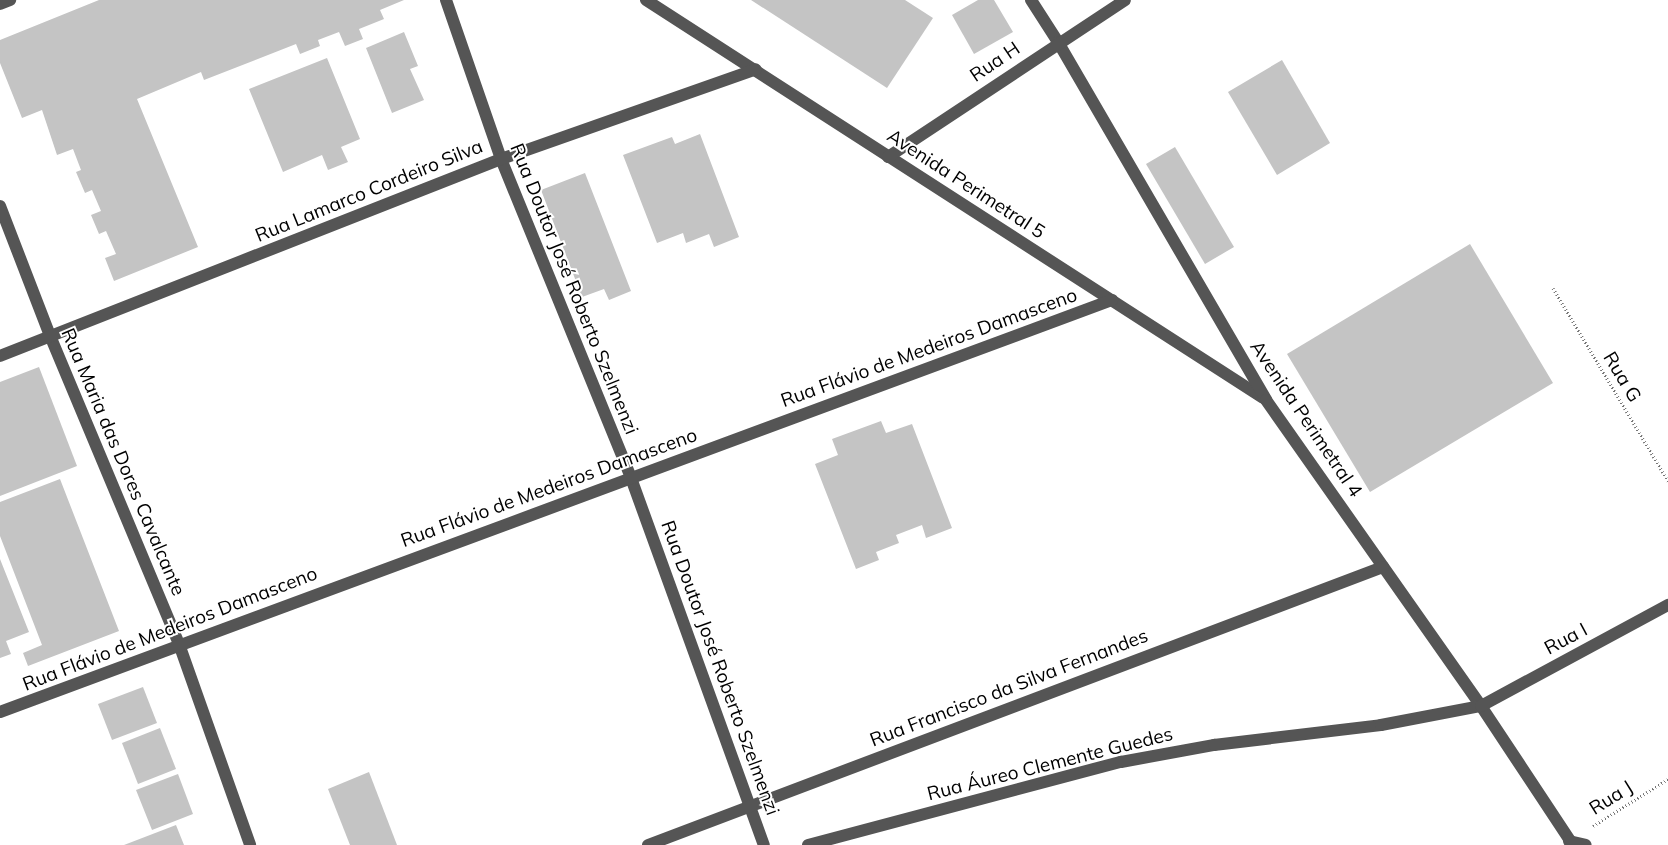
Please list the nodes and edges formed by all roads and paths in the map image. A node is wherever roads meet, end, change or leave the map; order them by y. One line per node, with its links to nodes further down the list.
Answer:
1 (10, 0): 6 (street)
2 (446, 0): 10 (street, Rua Doutor José Roberto Szelmenzi)
3 (646, 0): 8 (street, Avenida Perimetral 5)
4 (1031, 0): 7 (street, Avenida Perimetral 4)
5 (1125, 0): 7 (street, Rua H)
6 (0, 4)
7 (1058, 42): 9 (street, Rua H); 16 (street, Avenida Perimetral 4)
8 (756, 69): 9 (street, Avenida Perimetral 5); 10 (street, Rua Lamarco Cordeiro Silva)
9 (888, 157): 13 (street, Avenida Perimetral 5)
10 (500, 159): 14 (street, Rua Lamarco Cordeiro Silva); 17 (street, Rua Doutor José Roberto Szelmenzi)
11 (0, 206): 14 (street, Rua Maria das Dores Cavalcante)
12 (1553, 288): 18 (path, Rua G)
13 (1112, 300): 16 (street, Avenida Perimetral 5); 17 (street, Rua Flávio de Medeiros Damasceno)
14 (51, 338): 15 (street, Rua Lamarco Cordeiro Silva); 21 (street, Rua Maria das Dores Cavalcante)
15 (0, 356)
16 (1266, 400): 19 (street, Avenida Perimetral 4)
17 (631, 478): 21 (street, Rua Flávio de Medeiros Damasceno); 25 (street, Rua Doutor José Roberto Szelmenzi)
18 (1668, 481)
19 (1383, 567): 22 (street, Avenida Perimetral 4); 25 (street, Rua Francisco da Silva Fernandes)
20 (1668, 605): 22 (street, Rua I)
21 (180, 644): 23 (street, Rua Flávio de Medeiros Damasceno); 27 (street, Rua Maria das Dores Cavalcante)
22 (1481, 706): 26 (street, Avenida Perimetral 4); 30 (street, Rua Áureo Clemente Guedes)
23 (0, 712)
24 (1668, 779): 26 (path, Rua J)
25 (750, 806): 28 (street, Rua Francisco da Silva Fernandes); 29 (street, Rua Doutor José Roberto Szelmenzi)
26 (1571, 843): 31 (street)
27 (250, 845)
28 (648, 845)
29 (764, 845)
30 (808, 845)
31 (1586, 845)

